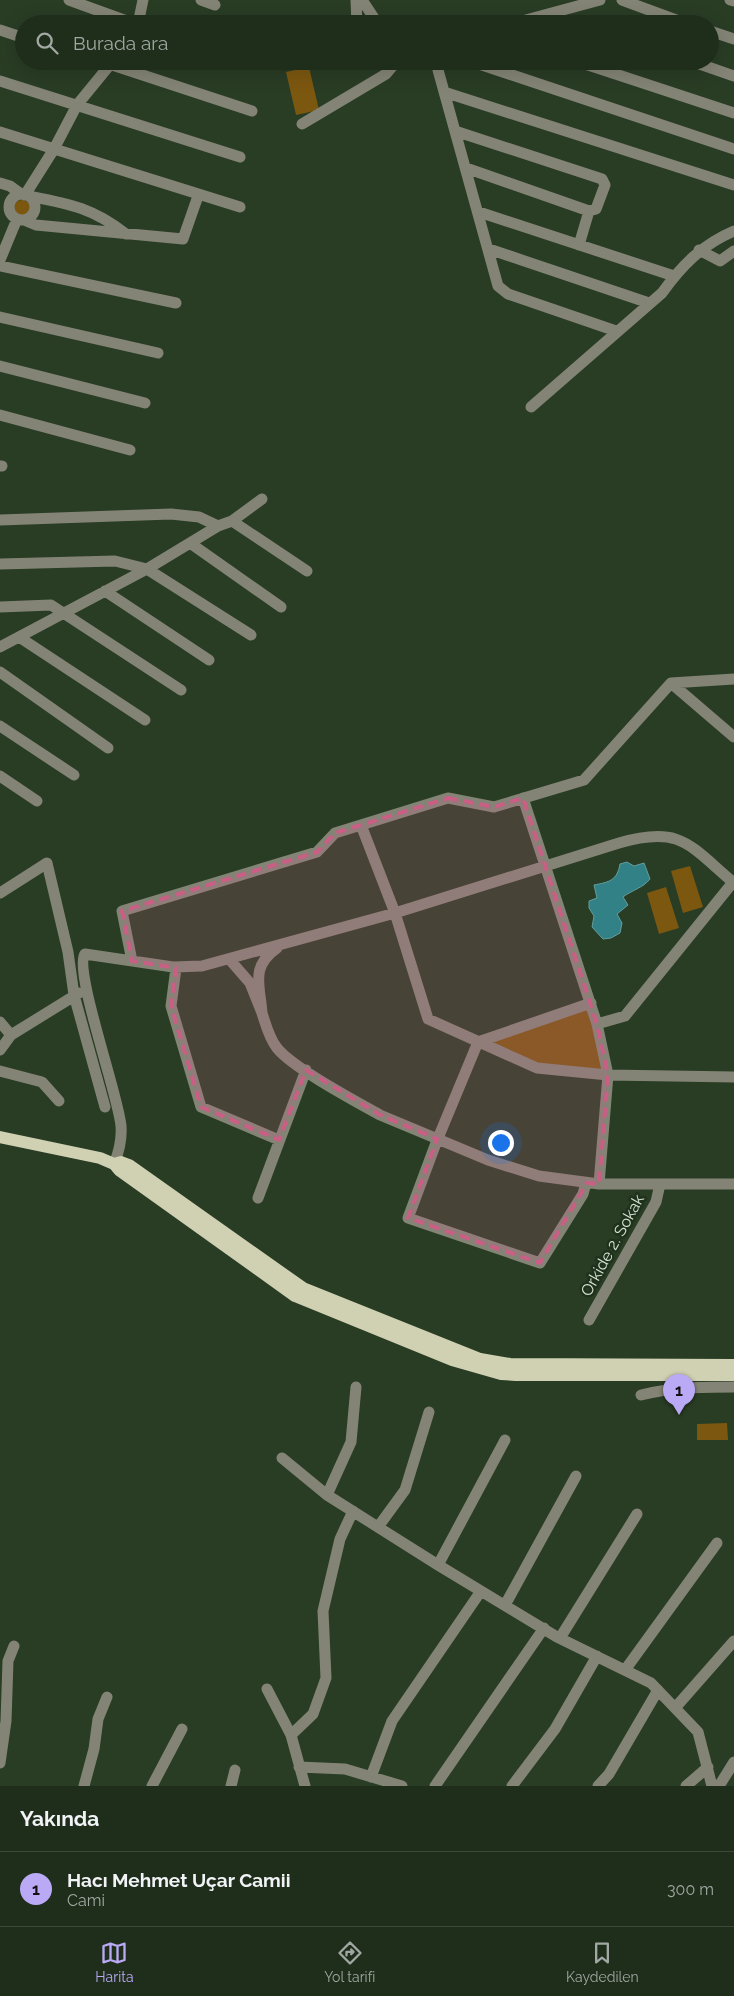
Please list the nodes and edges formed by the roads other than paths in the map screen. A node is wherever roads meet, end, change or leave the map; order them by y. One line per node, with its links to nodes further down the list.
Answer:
1 (69, 0): 12 (street)
2 (143, 0): 13 (street)
3 (201, 0): 10 (street)
4 (356, 0): 14 (street)
5 (362, 0): 15 (street)
6 (600, 0): 11 (street)
7 (622, 0): 18 (street)
8 (730, 0): 9 (street)
9 (734, 2)
10 (214, 4)
11 (548, 14): 16 (street); 17 (street)
12 (112, 15)
13 (139, 15)
14 (357, 15)
15 (371, 15)
16 (544, 15)
17 (551, 15)
18 (663, 15)
19 (0, 30): 21 (street)
20 (719, 34): 22 (street)
21 (15, 35)
22 (734, 39)
23 (102, 70): 33 (street)
24 (132, 70): 34 (street)
25 (390, 70): 36 (street)
26 (438, 70): 32 (street)
27 (497, 70): 40 (street)
28 (603, 70): 35 (street)
29 (717, 70): 30 (street)
30 (734, 76)
31 (0, 81): 33 (street)
32 (444, 92): 37 (street); 44 (street)
33 (77, 106): 39 (street); 41 (street)
34 (252, 110)
35 (734, 113)
36 (302, 124)
37 (455, 131): 42 (street); 48 (street)
38 (0, 132): 39 (street)
39 (54, 149): 45 (street); 46 (street)
40 (734, 149)
41 (240, 157)
42 (466, 168): 48 (street); 49 (street)
43 (0, 183): 45 (street)
44 (734, 185)
45 (25, 195): 51 (street); 51 (street); 53 (street)
46 (198, 196): 47 (street); 53 (street)
47 (240, 207)
48 (590, 211): 54 (street)
49 (478, 212): 54 (street); 55 (street)
50 (0, 214): 51 (street)
51 (18, 218): 53 (street); 58 (street)
52 (734, 231): 56 (street)
53 (126, 234)
54 (579, 245): 60 (street)
55 (489, 249): 62 (street); 64 (street)
56 (700, 250): 57 (street); 60 (street)
57 (734, 251)
58 (0, 260)
59 (0, 266): 61 (street)
60 (674, 276): 62 (street)
61 (176, 303)
62 (649, 303): 64 (street)
63 (0, 317): 65 (street)
64 (616, 331): 68 (street)
65 (158, 353)
66 (0, 366): 67 (street)
67 (146, 403)
68 (531, 407)
69 (0, 415): 70 (street)
70 (130, 450)
71 (262, 499): 73 (street)
72 (0, 520): 74 (street)
73 (232, 521): 74 (street); 78 (street)
74 (218, 526): 75 (street)
75 (190, 543): 77 (street); 81 (street)
76 (0, 564): 77 (street)
77 (147, 569): 79 (street); 83 (street)
78 (307, 571)
79 (105, 591): 82 (street); 86 (street)
80 (0, 607): 82 (street)
81 (281, 607)
82 (64, 612): 84 (street); 90 (street)
83 (251, 635)
84 (19, 637): 85 (street); 91 (street)
85 (0, 647)
86 (209, 660)
87 (0, 672): 94 (street)
88 (734, 679): 89 (street)
89 (671, 683): 93 (street); 97 (street)
90 (181, 690)
91 (145, 720)
92 (0, 726): 95 (street)
93 (734, 737)
94 (108, 748)
95 (74, 775)
96 (0, 776): 98 (street)
97 (523, 798): 99 (street); 100 (street)
98 (37, 801)
99 (361, 825): 103 (street); 106 (street)
100 (546, 866): 101 (street); 103 (street); 111 (street)
101 (734, 882): 114 (street)
102 (0, 893): 110 (street)
103 (396, 913): 104 (street); 116 (street)
104 (281, 946): 105 (street); 108 (street)
105 (235, 958): 107 (street); 108 (street); 112 (street)
106 (132, 960): 107 (street); 109 (street)
107 (176, 968): 126 (street)
108 (258, 975): 112 (street)
109 (86, 991): 110 (street); 127 (street)
110 (74, 995): 115 (street); 123 (street)
111 (591, 1003): 114 (street); 116 (street)
112 (262, 1013): 119 (street)
113 (0, 1022): 115 (street)
114 (597, 1024): 120 (street)
115 (11, 1035): 117 (street)
116 (478, 1042): 120 (street); 125 (street)
117 (0, 1050)
118 (0, 1070): 122 (street)
119 (306, 1070): 125 (street); 126 (street)
120 (608, 1075): 121 (street); 129 (street)
121 (734, 1077)
122 (59, 1101)
123 (105, 1107)
124 (0, 1137): 127 (main road)
125 (437, 1139): 128 (street); 128 (street)
126 (279, 1140): 132 (street)
127 (114, 1164): 135 (main road)
128 (586, 1183): 129 (street)
129 (600, 1184): 130 (street)
130 (660, 1184): 131 (street); 133 (street, Orkide 2. Sokak)
131 (734, 1184)
132 (258, 1198)
133 (589, 1320)
134 (734, 1365): 135 (main road)
135 (535, 1370): 136 (main road)
136 (734, 1375)
137 (356, 1387): 144 (street)
138 (734, 1387): 139 (street)
139 (641, 1395)
140 (429, 1412): 147 (street)
141 (505, 1440): 149 (street)
142 (282, 1458): 144 (street)
143 (576, 1476): 151 (street)
144 (327, 1495): 145 (street)
145 (352, 1511): 147 (street); 163 (street)
146 (636, 1514): 153 (street)
147 (378, 1527): 149 (street)
148 (717, 1543): 157 (street)
149 (438, 1565): 150 (street)
150 (481, 1591): 151 (street); 169 (street)
151 (505, 1605): 152 (street)
152 (544, 1628): 153 (street); 175 (street)
153 (560, 1638): 156 (street)
154 (734, 1641): 161 (street)
155 (14, 1646): 165 (street)
156 (597, 1656): 157 (street); 176 (street)
157 (625, 1670): 159 (street)
158 (267, 1689): 163 (street)
159 (658, 1690): 161 (street); 177 (street)
160 (107, 1697): 170 (street)
161 (675, 1708): 167 (street)
162 (182, 1729): 171 (street)
163 (291, 1735): 166 (street)
164 (734, 1762): 180 (street)
165 (0, 1763)
166 (299, 1767): 169 (street); 173 (street)
167 (708, 1767): 178 (street); 179 (street)
168 (235, 1770): 172 (street)
169 (371, 1777): 174 (street)
170 (84, 1786)
171 (152, 1786)
172 (231, 1786)
173 (305, 1786)
174 (402, 1786)
175 (435, 1786)
176 (512, 1786)
177 (598, 1786)
178 (686, 1786)
179 (712, 1786)
180 (718, 1786)

